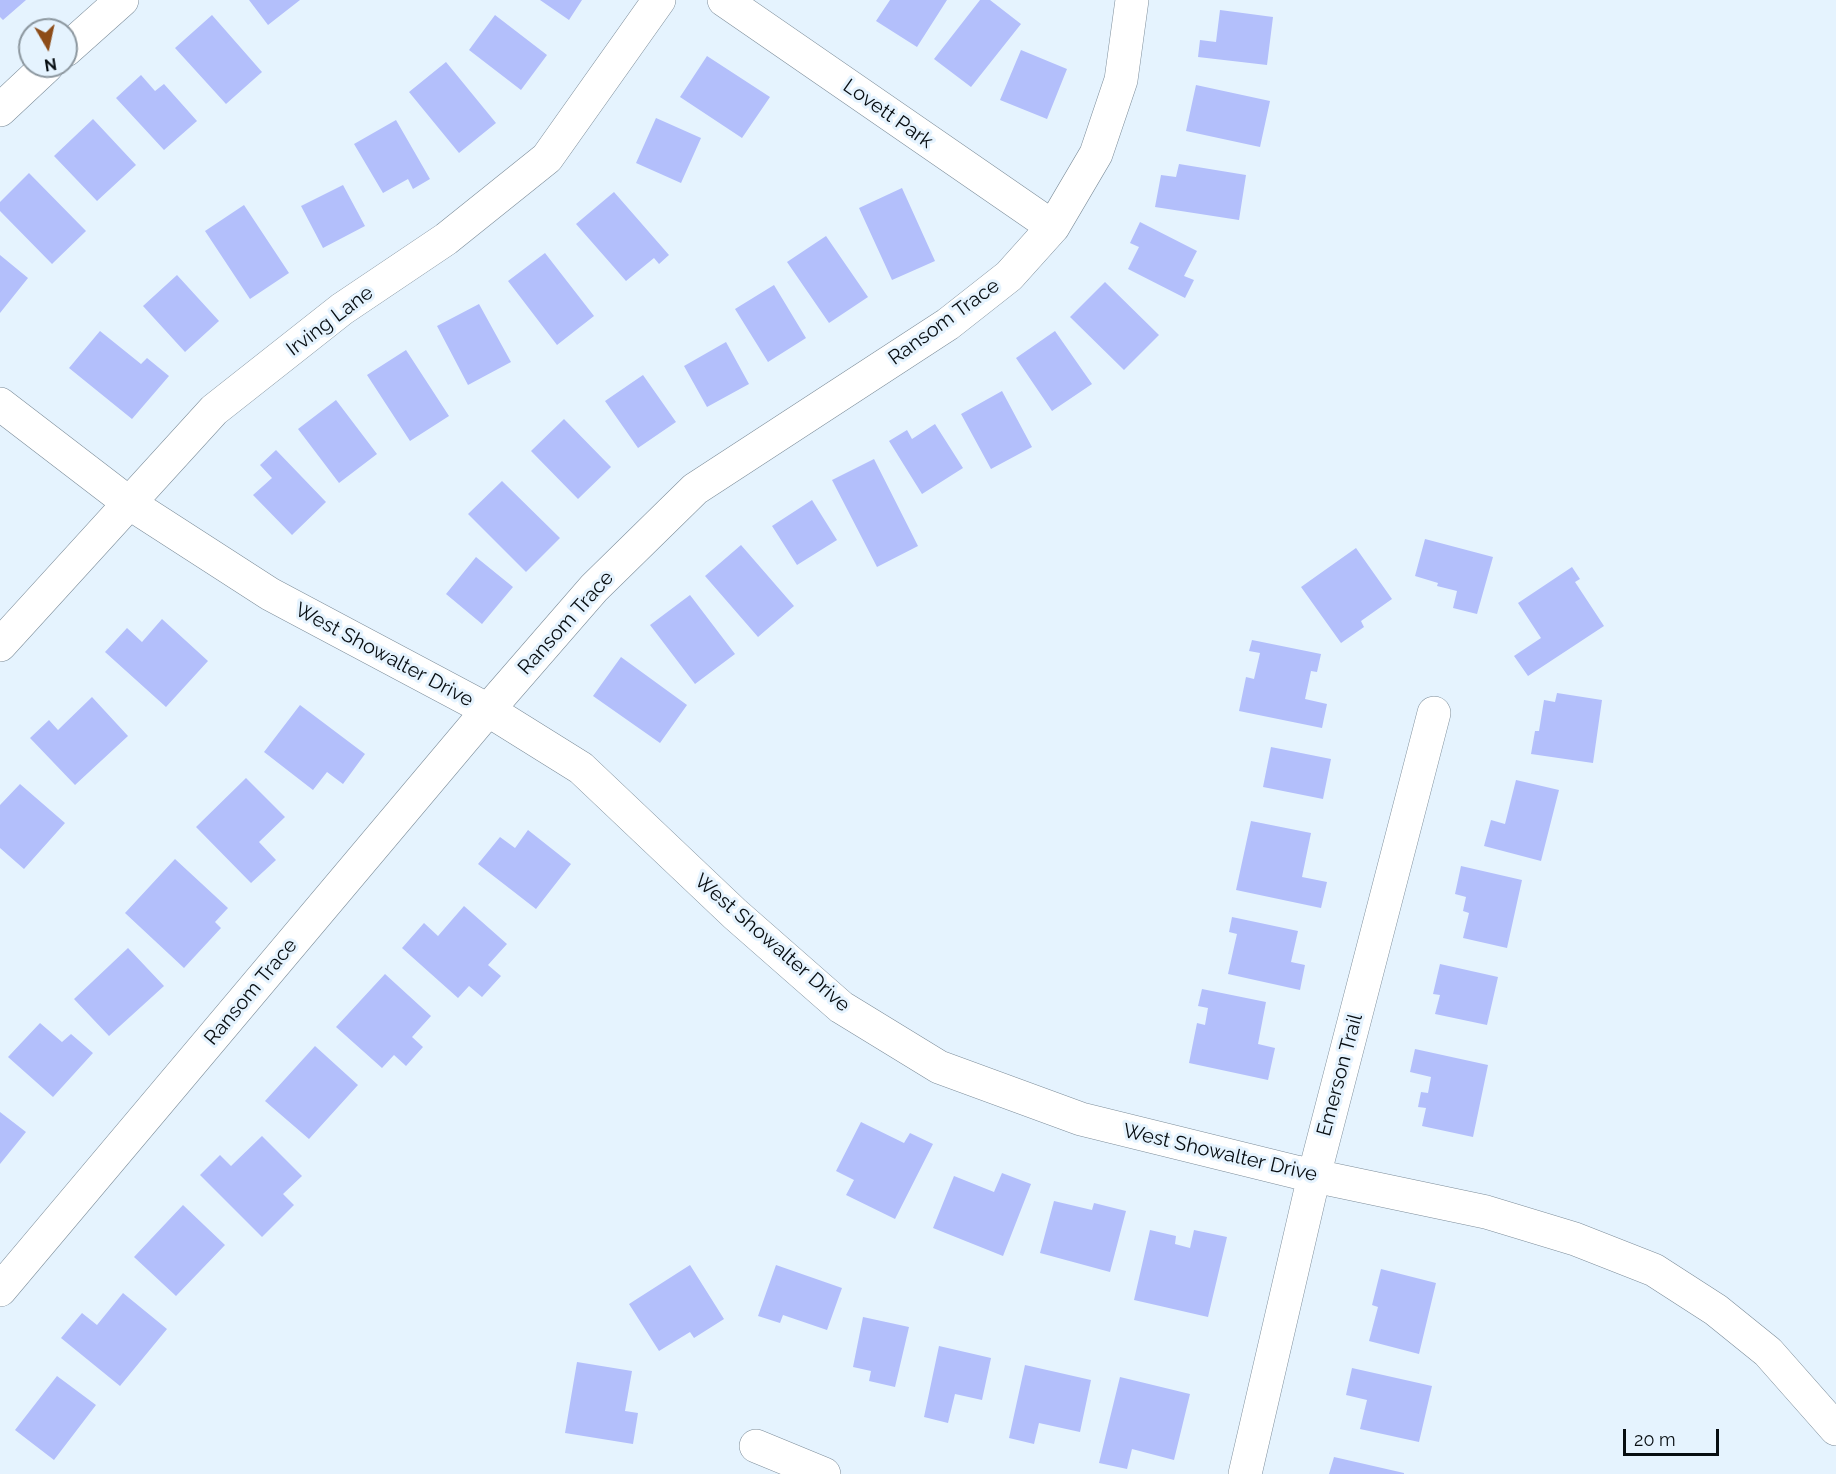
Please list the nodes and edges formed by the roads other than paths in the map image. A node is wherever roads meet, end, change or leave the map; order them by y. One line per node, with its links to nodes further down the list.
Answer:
1 (122, 0): 5 (street)
2 (658, 0): 10 (street, Irving Lane)
3 (724, 0): 8 (street, Lovett Park)
4 (1132, 0): 8 (street, Ransom Trace)
5 (78, 39)
6 (34, 78): 7 (street)
7 (0, 110)
8 (1053, 227): 12 (street, Ransom Trace)
9 (0, 404): 10 (street, West Showalter Drive)
10 (129, 503): 11 (street, Irving Lane); 12 (street, West Showalter Drive)
11 (0, 645)
12 (488, 710): 14 (street, West Showalter Drive); 15 (street, Ransom Trace)
13 (1434, 713): 14 (street, Emerson Trail)
14 (1314, 1176): 16 (street, West Showalter Drive); 19 (street, Emerson Trail)
15 (0, 1290)
16 (1836, 1429)
17 (756, 1446): 18 (street)
18 (824, 1474)
19 (1245, 1474)

